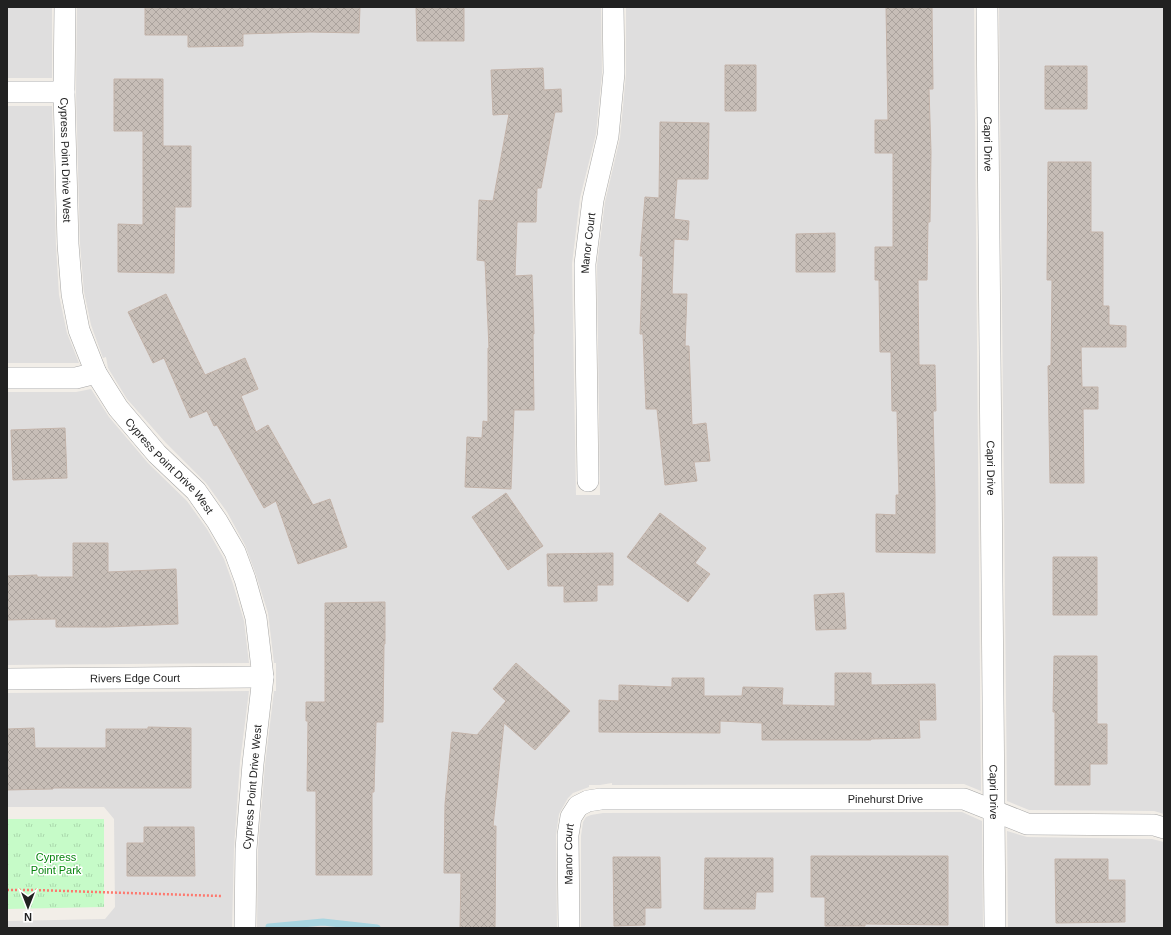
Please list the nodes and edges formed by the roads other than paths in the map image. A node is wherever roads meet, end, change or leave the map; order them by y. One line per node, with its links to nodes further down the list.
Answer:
1 (64, 7): 5 (street, Cypress Point Drive West)
2 (614, 7): 8 (street, Manor Court)
3 (987, 7): 12 (street, Capri Drive)
4 (7, 92): 5 (street)
5 (64, 92): 6 (street, Cypress Point Drive West)
6 (96, 374): 7 (street); 9 (street, Cypress Point Drive West)
7 (7, 378)
8 (588, 481)
9 (263, 677): 10 (street, Rivers Edge Court); 14 (street, Cypress Point Drive West)
10 (7, 679)
11 (602, 799): 12 (street, Pinehurst Drive); 15 (street, Manor Court)
12 (994, 811): 13 (street, Pinehurst Drive); 16 (street, Capri Drive)
13 (1164, 828)
14 (245, 928)
15 (569, 928)
16 (996, 928)

